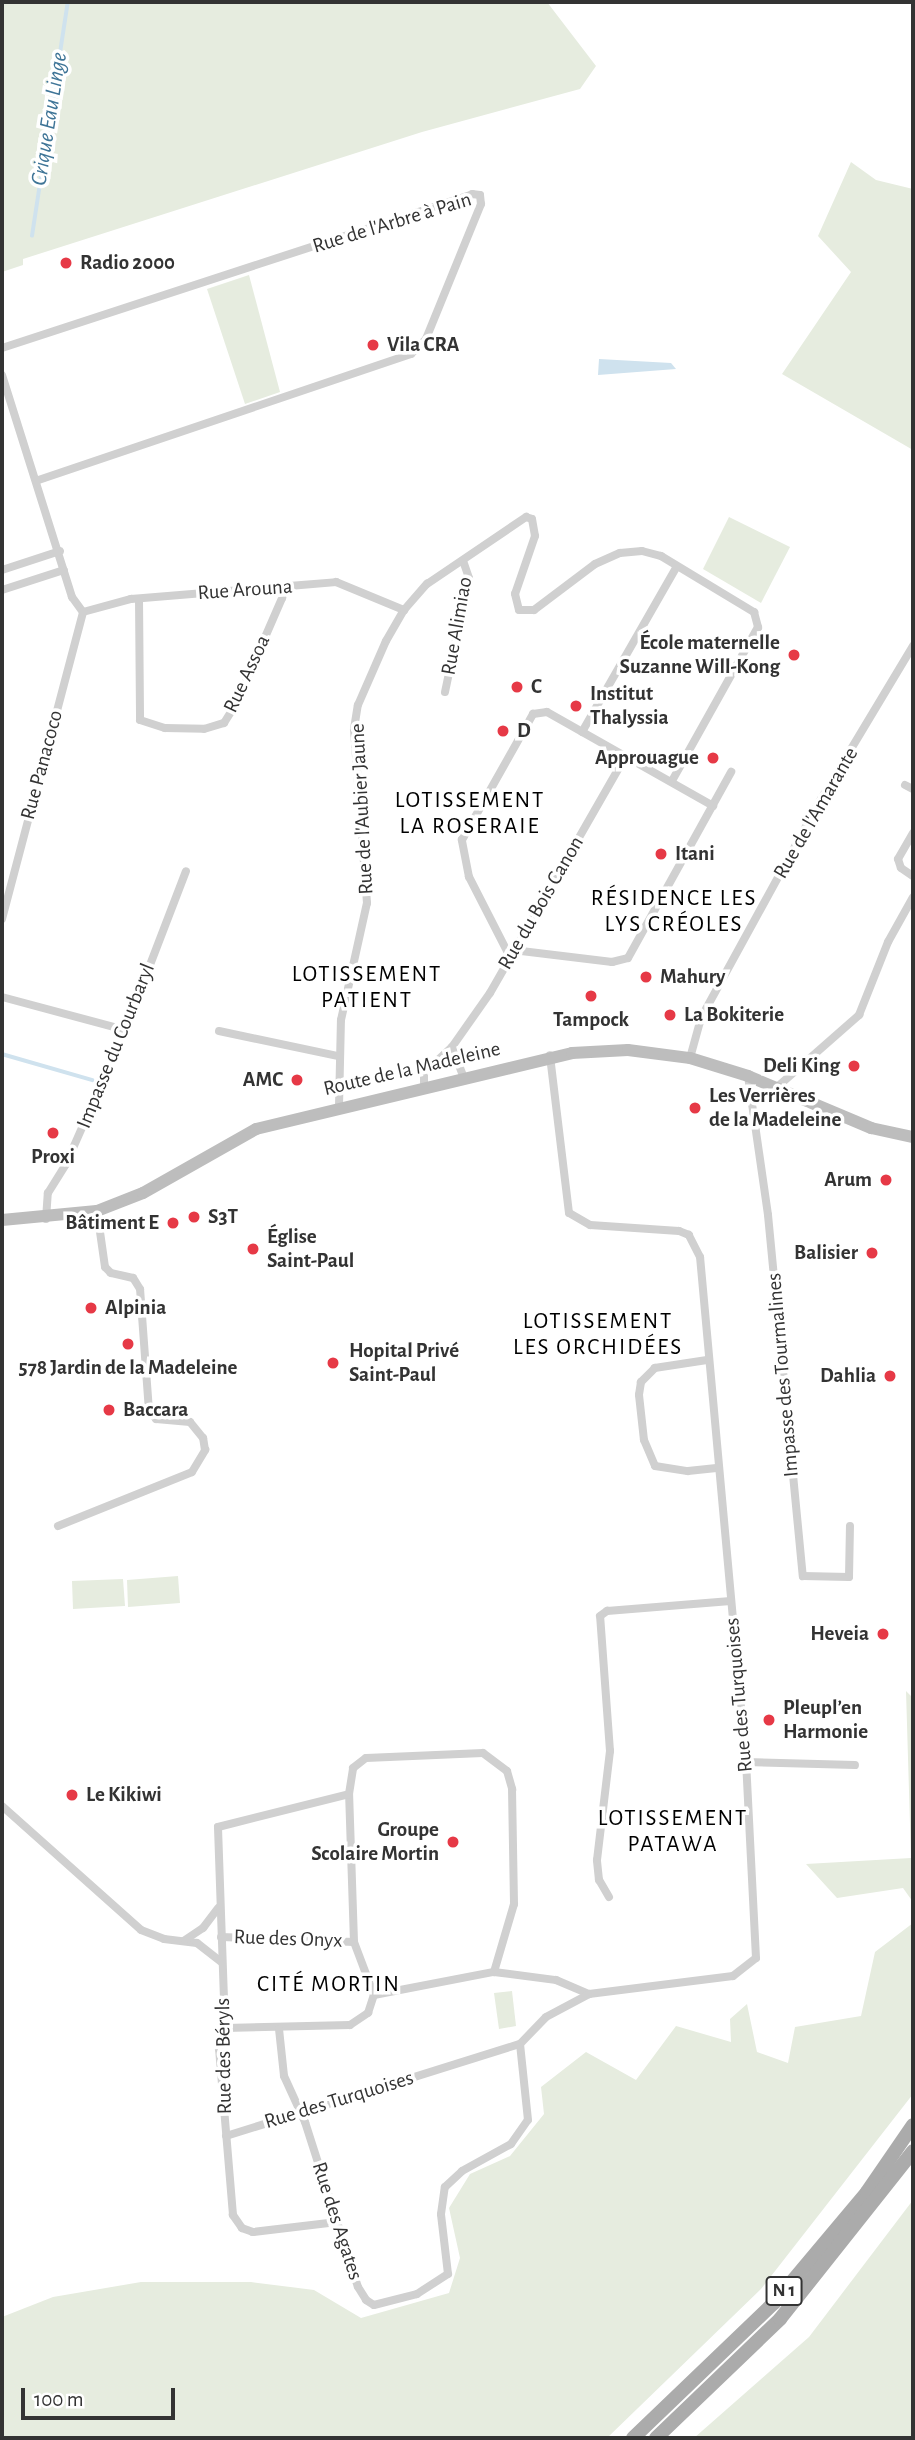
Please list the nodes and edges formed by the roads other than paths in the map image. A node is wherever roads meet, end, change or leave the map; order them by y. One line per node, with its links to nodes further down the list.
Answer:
1 (2, 348): 3 (street, Rue de l'Arbre à Pain)
2 (2, 375): 3 (street)
3 (38, 480): 4 (street)
4 (60, 551): 7 (street); 8 (street)
5 (463, 561): 6 (street, Rue de l'Aubier Jaune); 12 (street, Rue de l'Aubier Jaune); 15 (street, Rue Alimiao)
6 (677, 566): 16 (street); 19 (street, Rue de l'Aubier Jaune)
7 (2, 570)
8 (64, 570): 10 (street); 13 (street)
9 (282, 587): 11 (street, Rue Arouna); 11 (street, Rue Assoa); 12 (street, Rue Arouna)
10 (2, 590)
11 (139, 598): 13 (street, Rue Arouna)
12 (404, 610): 32 (street, Rue de l'Aubier Jaune)
13 (83, 612): 25 (street, Rue Panacoco)
14 (913, 646): 33 (street, Rue de l'Amarante)
15 (445, 692)
16 (582, 732): 17 (street); 26 (street)
17 (626, 756): 19 (street); 26 (street, Rue du Bois Canon)
18 (731, 772): 20 (street)
19 (672, 781): 20 (street)
20 (713, 806): 26 (street)
21 (913, 834): 23 (street)
22 (186, 870): 28 (street, Impasse du Courbaryl)
23 (913, 876)
24 (913, 897): 37 (street)
25 (2, 919)
26 (511, 953): 30 (street, Rue du Bois Canon)
27 (2, 997): 28 (street)
28 (125, 1030): 44 (street, Impasse du Courbaryl)
29 (219, 1031): 32 (street)
30 (452, 1047): 35 (street); 36 (street, Rue du Bois Canon)
31 (550, 1055): 33 (main road, Route de la Madeleine); 35 (main road, Route de la Madeleine); 45 (street, Rue des Turquoises)
32 (338, 1056): 38 (street, Rue de l'Aubier Jaune)
33 (690, 1058): 34 (main road, Route de la Madeleine)
34 (747, 1076): 37 (main road, Route de la Madeleine); 48 (street, Impasse des Tourmalines)
35 (464, 1078): 36 (main road, Route de la Madeleine)
36 (424, 1088): 38 (main road, Route de la Madeleine)
37 (776, 1088): 39 (main road, Route de la Madeleine)
38 (339, 1106): 42 (main road, Route de la Madeleine)
39 (843, 1116): 40 (main road, Route de la Madeleine); 41 (main road, Route de la Madeleine)
40 (913, 1129)
41 (913, 1137)
42 (97, 1212): 44 (main road, Route de la Madeleine); 47 (street)
43 (2, 1220): 44 (main road, Route de la Madeleine)
44 (46, 1220)
45 (707, 1360): 46 (street, Rue des Turquoises); 46 (street)
46 (719, 1468): 49 (street, Rue des Turquoises)
47 (58, 1525)
48 (850, 1526)
49 (731, 1601): 50 (street, Rue des Turquoises); 54 (street)
50 (746, 1762): 51 (street); 61 (street, Rue des Turquoises)
51 (855, 1765)
52 (349, 1794): 55 (street, Rue des Béryls); 58 (street); 60 (street)
53 (2, 1806): 57 (street)
54 (610, 1897)
55 (218, 1908): 56 (street, Rue des Béryls); 57 (street)
56 (222, 1937): 58 (street, Rue des Onyx); 59 (street, Rue des Béryls)
57 (185, 1940): 59 (street)
58 (354, 1942): 62 (street)
59 (221, 1962): 63 (street, Rue des Béryls)
60 (494, 1972): 61 (street); 62 (street)
61 (589, 1994): 65 (street, Rue des Turquoises)
62 (374, 1995): 64 (street)
63 (225, 2028): 64 (street); 68 (street, Rue des Béryls)
64 (279, 2029): 66 (street, Rue des Agates)
65 (520, 2044): 66 (street, Rue des Turquoises); 70 (street, Rue des Agates)
66 (301, 2111): 68 (street, Rue des Turquoises); 70 (street, Rue des Agates)
67 (913, 2125): 71 (main road, N 1)
68 (226, 2136): 70 (street, Rue des Béryls)
69 (913, 2151): 72 (main road, N 1)
70 (337, 2222)
71 (633, 2438)
72 (656, 2438)

